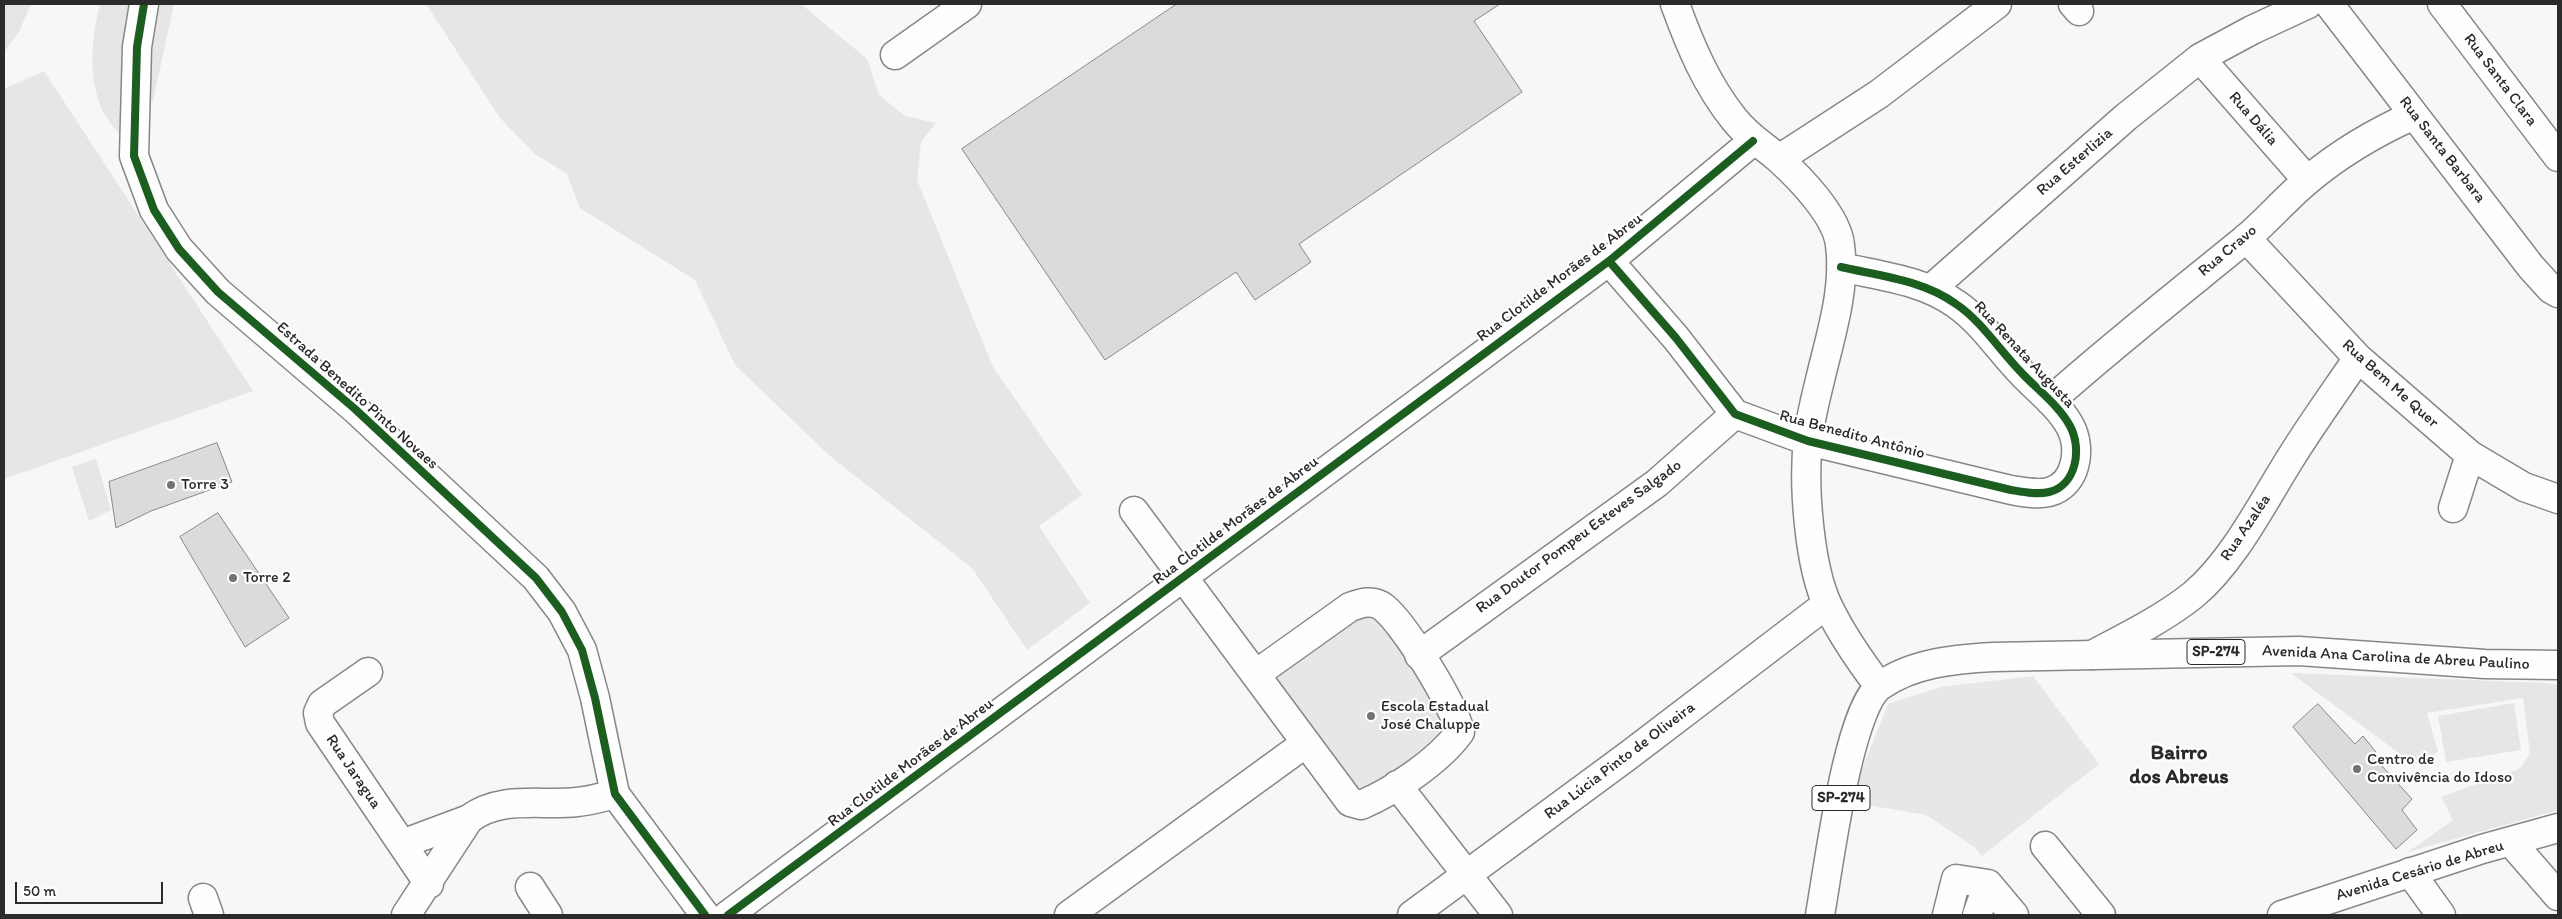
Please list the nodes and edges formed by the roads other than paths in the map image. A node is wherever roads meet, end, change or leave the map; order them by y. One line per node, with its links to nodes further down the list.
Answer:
1 (144, 4): 38 (street, Estrada Benedito Pinto Novaes)
2 (967, 4): 7 (street)
3 (1675, 4): 10 (street)
4 (1997, 4): 12 (street)
5 (2313, 4): 8 (street, Rua Esterlizia); 9 (street, Rua Santa Barbara)
6 (2442, 4): 11 (street, Rua Santa Clara)
7 (895, 55)
8 (2200, 58): 13 (street, Rua Dália); 17 (street, Rua Esterlizia)
9 (2414, 115): 13 (street, Rua Cravo); 18 (street, Rua Santa Barbara)
10 (1754, 141): 12 (street); 15 (street, Rua Clotilde Morães de Abreu)
11 (2558, 157)
12 (1779, 159): 16 (street)
13 (2307, 180): 14 (street, Rua Cravo)
14 (2246, 238): 19 (street, Rua Bem Me Quer); 20 (street, Rua Cravo)
15 (1609, 261): 21 (street); 28 (street, Rua Clotilde Morães de Abreu)
16 (1841, 267): 17 (street); 23 (street)
17 (1932, 288): 20 (street, Rua Renata Augusta)
18 (2558, 293)
19 (2358, 358): 24 (street, Rua Bem Me Quer); 31 (street, Rua Azaléa)
20 (2050, 401): 22 (street, Rua Renata Augusta)
21 (1735, 414): 23 (street, Rua Benedito Antônio); 30 (street, Rua Doutor Pompeu Esteves Salgado)
22 (2070, 425): 23 (street, Rua Benedito Antônio)
23 (1808, 440): 29 (street)
24 (2470, 455): 25 (street, Rua Bem Me Quer); 26 (street)
25 (2558, 499)
26 (2453, 508)
27 (1134, 511): 28 (street)
28 (1184, 577): 34 (street); 54 (street, Rua Clotilde Morães de Abreu)
29 (1827, 604): 35 (street); 45 (street, Rua Lúcia Pinto de Oliveira)
30 (1419, 655): 34 (street); 37 (street)
31 (2092, 655): 32 (street, Avenida Ana Carolina de Abreu Paulino / SP-274); 35 (street, Avenida Ana Carolina de Abreu Paulino / SP-274)
32 (2558, 664)
33 (368, 672): 42 (street, Rua Jaragua)
34 (1256, 674): 36 (street)
35 (1879, 686): 58 (street, SP-274)
36 (1306, 743): 37 (street); 55 (street)
37 (1397, 786): 45 (street)
38 (615, 794): 39 (street); 53 (street)
39 (470, 819): 42 (street); 46 (street)
40 (2558, 828): 41 (street, Avenida Cesário de Abreu)
41 (2511, 842): 44 (street, Avenida Cesário de Abreu); 48 (street)
42 (402, 844): 46 (street, Rua Jaragua)
43 (2045, 846): 60 (street)
44 (2410, 872): 61 (street, Avenida Cesário de Abreu); 62 (street)
45 (1466, 875): 56 (street, Rua Lúcia Pinto de Oliveira); 57 (street)
46 (429, 884): 51 (street)
47 (530, 887): 52 (street)
48 (2558, 896)
49 (1951, 898): 50 (street)
50 (1981, 900): 59 (street)
51 (406, 915)
52 (548, 915)
53 (705, 915)
54 (728, 915)
55 (1069, 915)
56 (1412, 915)
57 (1498, 915)
58 (1820, 915)
59 (2014, 915)
60 (2101, 915)
61 (2282, 915)
62 (2441, 915)

